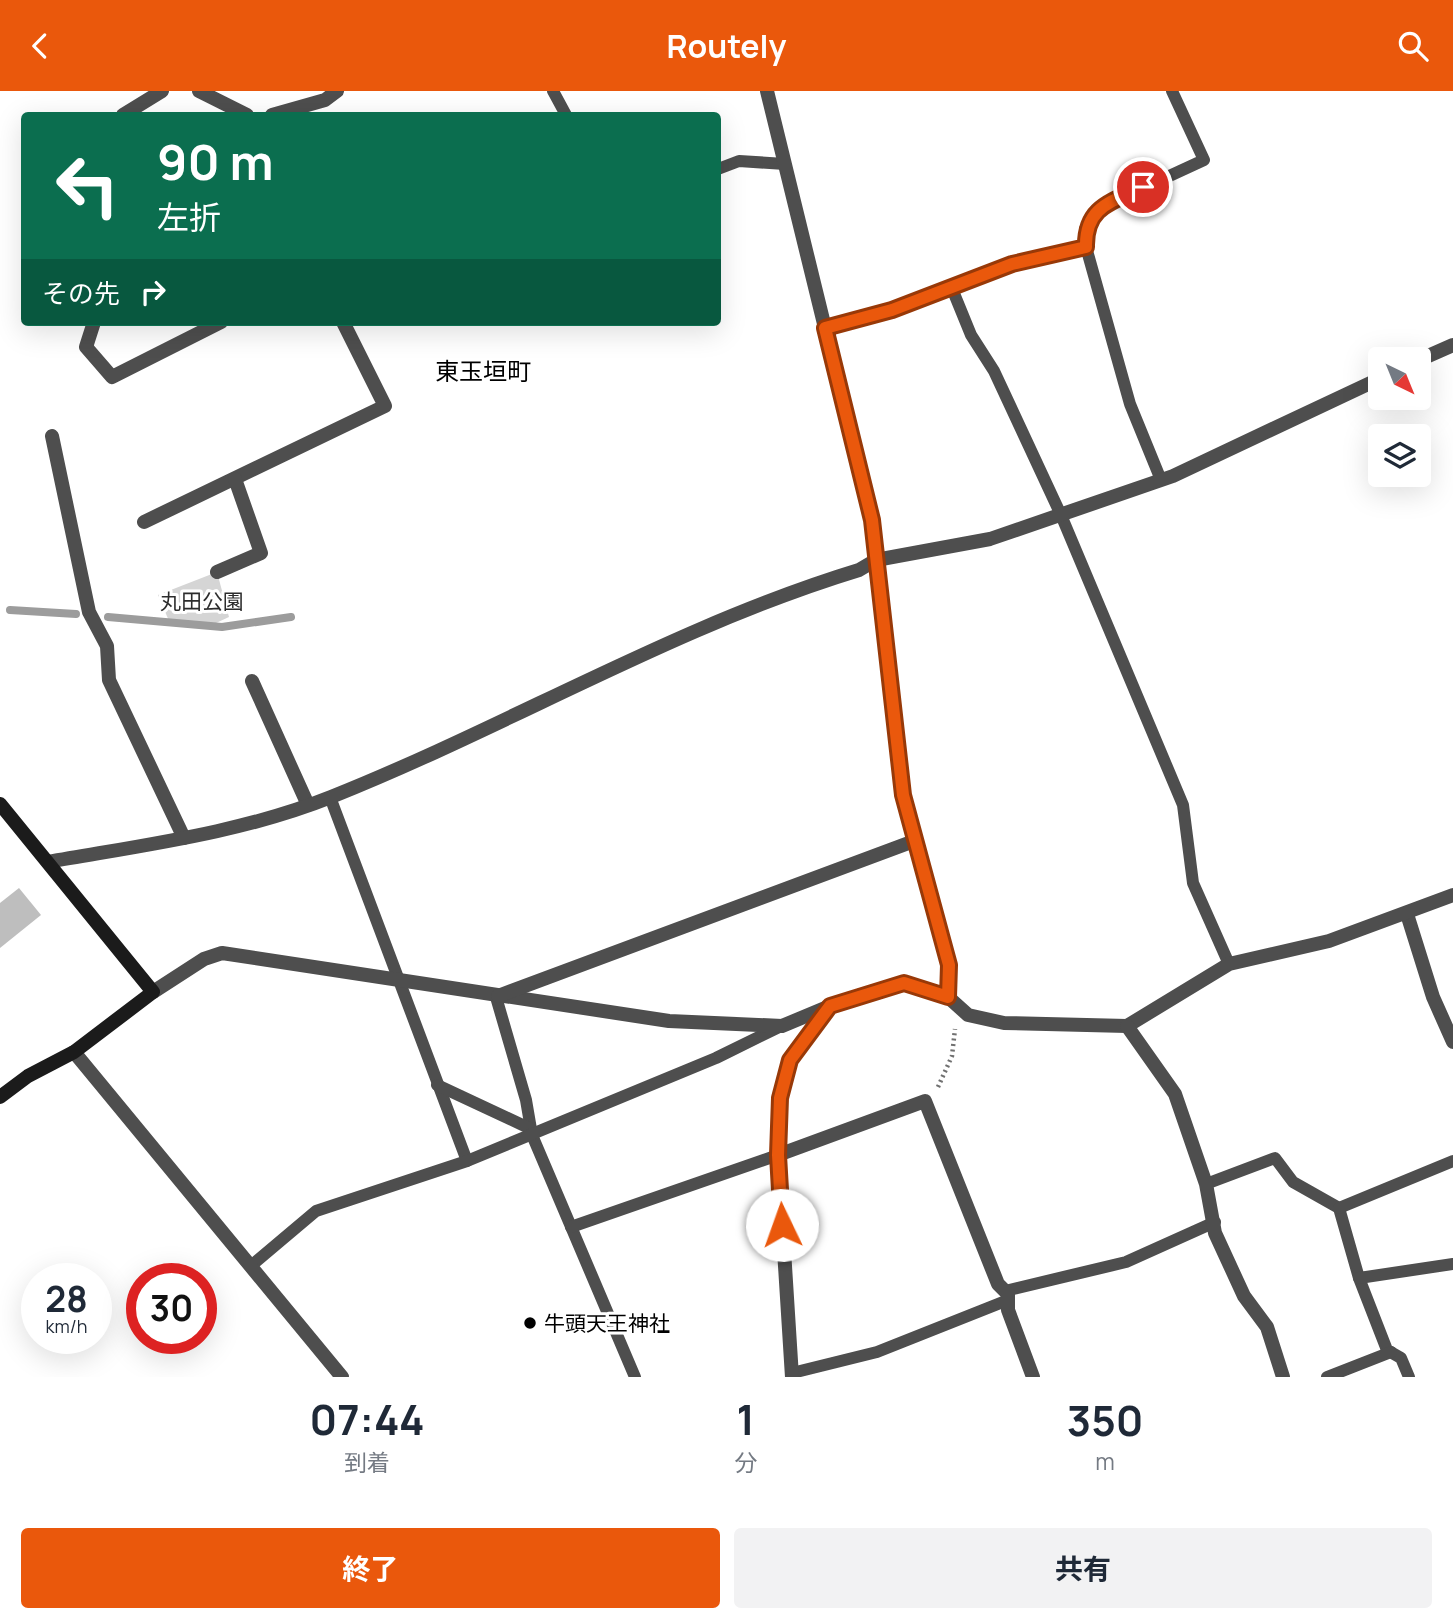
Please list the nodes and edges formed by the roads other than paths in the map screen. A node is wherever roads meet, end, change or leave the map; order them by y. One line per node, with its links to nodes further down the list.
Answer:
1 (162, 91): 7 (street)
2 (200, 91): 8 (street)
3 (337, 91): 9 (street)
4 (553, 91): 10 (lane)
5 (766, 91): 11 (street)
6 (1171, 91): 13 (lane)
7 (127, 112)
8 (241, 112)
9 (283, 112)
10 (564, 112)
11 (785, 164): 12 (lane); 18 (street)
12 (721, 168)
13 (1086, 247): 14 (lane); 24 (lane)
14 (951, 286): 18 (lane); 25 (lane)
15 (93, 326): 16 (street)
16 (213, 326)
17 (345, 326): 23 (street)
18 (825, 328): 27 (street)
19 (1453, 345): 20 (street)
20 (1432, 354)
21 (1368, 384): 24 (street)
22 (52, 436): 33 (street)
23 (235, 479): 26 (street); 28 (street)
24 (1161, 480): 25 (street)
25 (1061, 515): 27 (street); 38 (lane)
26 (144, 522)
27 (876, 560): 30 (street); 34 (street)
28 (217, 572)
29 (252, 681): 32 (street)
30 (330, 797): 32 (street); 39 (lane)
31 (0, 804): 35 (street)
32 (308, 805): 33 (street)
33 (184, 838): 35 (street)
34 (914, 841): 41 (street); 42 (street)
35 (48, 862): 40 (street)
36 (1453, 895): 37 (street)
37 (1406, 914): 38 (street); 46 (street)
38 (1229, 964): 45 (street)
39 (399, 979): 40 (street); 41 (street); 48 (lane)
40 (153, 992): 47 (street)
41 (496, 997): 44 (street); 50 (lane)
42 (948, 997): 43 (street); 45 (street)
43 (830, 1006): 44 (street); 51 (street)
44 (782, 1026): 50 (lane)
45 (1127, 1026): 54 (street)
46 (1453, 1042)
47 (74, 1052): 49 (street); 59 (street)
48 (438, 1085): 50 (lane); 52 (lane)
49 (0, 1097)
50 (532, 1132): 52 (lane); 57 (lane)
51 (778, 1155): 57 (lane); 61 (street); 63 (street)
52 (467, 1161): 59 (lane)
53 (1453, 1161): 55 (lane)
54 (1206, 1184): 55 (lane); 56 (street)
55 (1339, 1208): 60 (lane)
56 (1215, 1223): 61 (lane); 67 (street)
57 (571, 1227): 65 (lane)
58 (1453, 1264): 60 (lane)
59 (252, 1265): 64 (street)
60 (1359, 1279): 62 (lane)
61 (1006, 1295): 63 (lane); 66 (street)
62 (1391, 1352): 68 (lane); 69 (lane)
63 (792, 1375)
64 (342, 1377)
65 (635, 1377)
66 (1033, 1377)
67 (1283, 1377)
68 (1327, 1377)
69 (1409, 1377)

